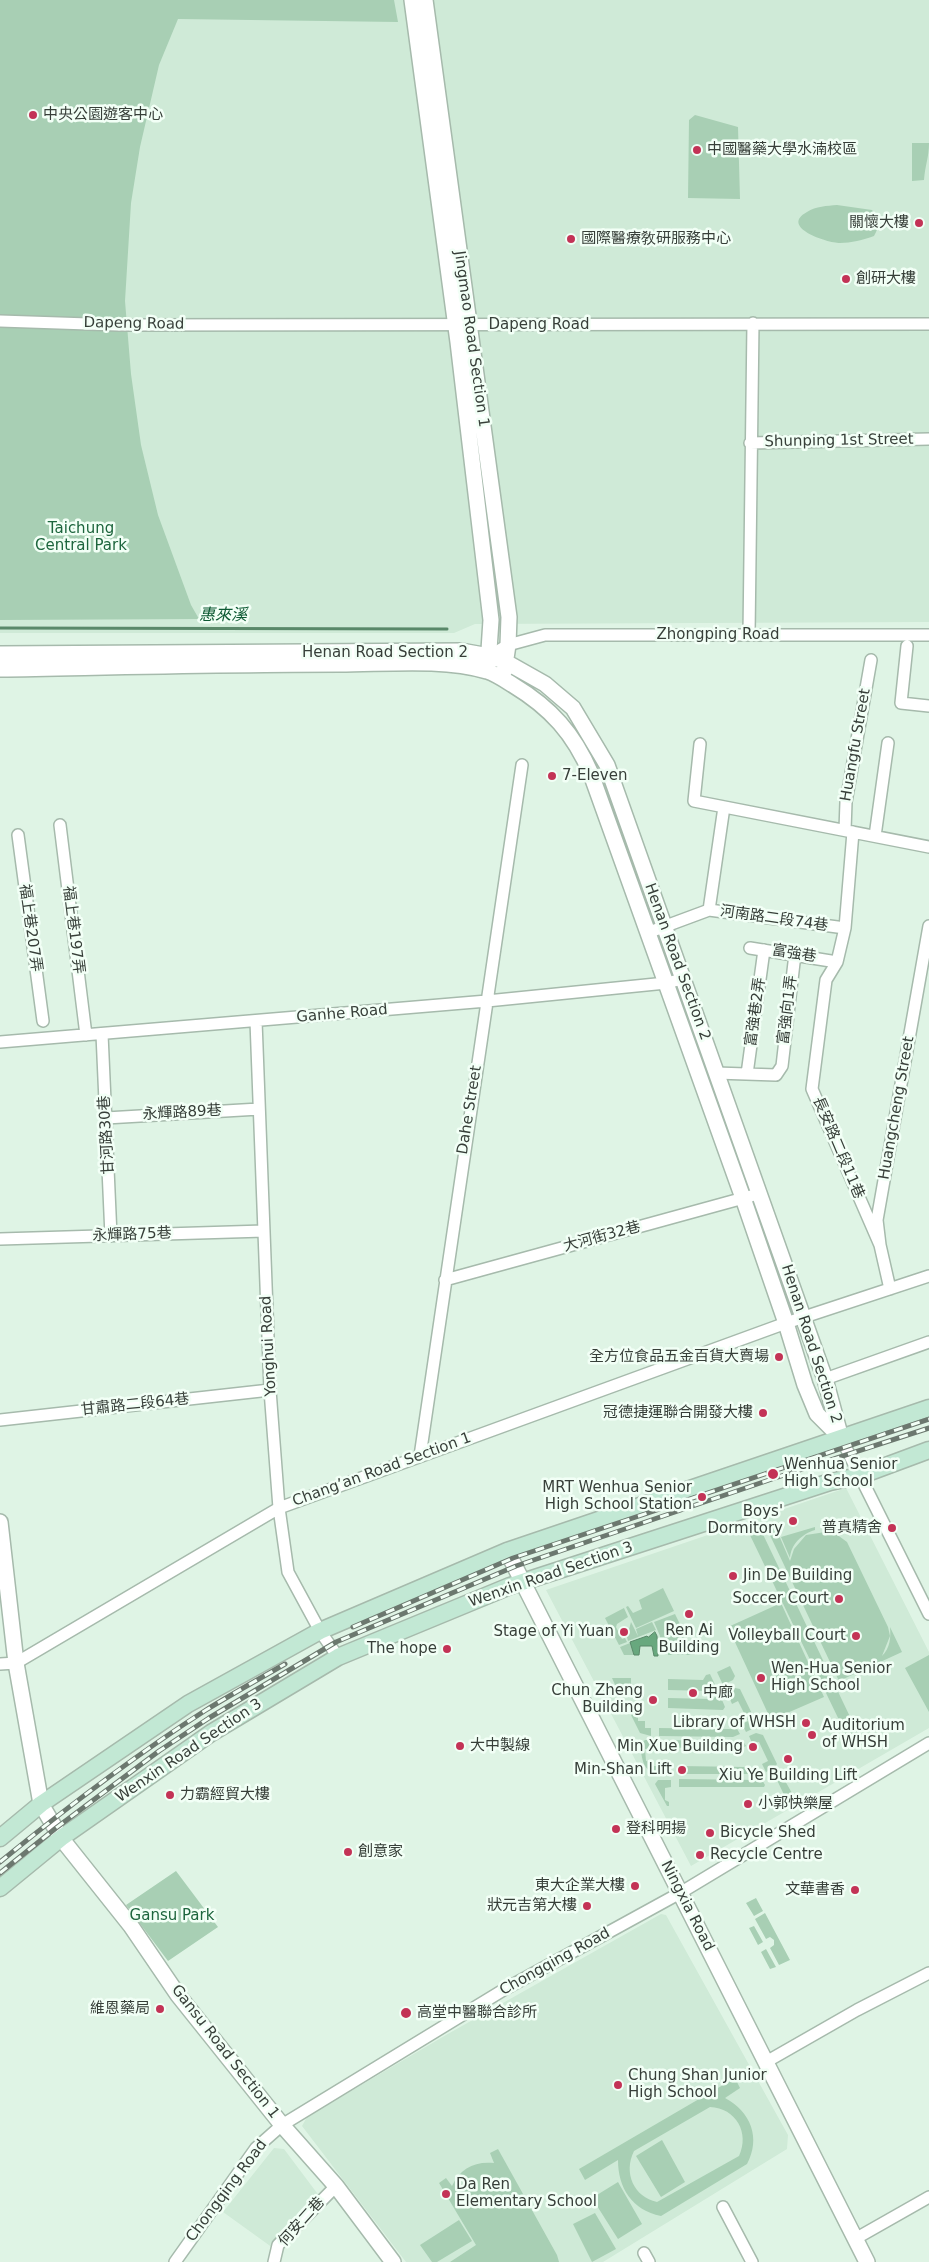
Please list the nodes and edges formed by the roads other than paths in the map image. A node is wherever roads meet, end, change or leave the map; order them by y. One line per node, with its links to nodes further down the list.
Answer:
1 (412, 0): 6 (street, Jingmao Road Section 1)
2 (425, 0): 6 (street, Jingmao Road Section 1)
3 (0, 321): 6 (street, Dapeng Road)
4 (753, 323): 5 (street, Dapeng Road); 6 (street, Dapeng Road); 8 (street)
5 (929, 324)
6 (462, 325): 11 (street, Jingmao Road Section 1); 16 (street, Jingmao Road Section 1)
7 (929, 439): 8 (street, Shunping 1st Street)
8 (750, 443): 9 (street)
9 (749, 634): 10 (street, Zhongping Road); 11 (street, Zhongping Road)
10 (929, 635)
11 (508, 645): 15 (street, Jingmao Road Section 1); 16 (street, Zhongping Road)
12 (907, 646): 19 (street)
13 (0, 654): 16 (street, Henan Road Section 2)
14 (871, 660): 25 (street, Huangfu Street)
15 (506, 662): 16 (street, Henan Road Section 2); 18 (street, Jingmao Road Section 1); 31 (street, Henan Road Section 2)
16 (488, 664): 17 (street, Henan Road Section 2); 18 (street, Henan Road Section 2)
17 (0, 669)
18 (502, 679): 33 (street, Henan Road Section 2)
19 (929, 706)
20 (888, 743): 27 (street)
21 (700, 744): 23 (street)
22 (522, 765): 40 (street, Dahe Street)
23 (724, 806): 25 (street); 29 (street)
24 (60, 825): 44 (street, 福上巷197弄)
25 (848, 831): 27 (street); 32 (street, Huangfu Street)
26 (18, 836): 41 (street, 福上巷207弄)
27 (875, 836): 28 (street)
28 (929, 847)
29 (709, 910): 31 (street, 河南路二段74巷); 32 (street, 河南路二段74巷)
30 (929, 926): 55 (street, Huangcheng Street)
31 (665, 928): 33 (street, 河南路二段74巷); 38 (street, Henan Road Section 2)
32 (845, 928): 37 (street, 長安路二段11巷)
33 (647, 934): 39 (street, Henan Road Section 2)
34 (750, 948): 35 (street, 富強巷)
35 (764, 950): 36 (street, 富強巷); 47 (street, 富強巷2弄)
36 (795, 954): 37 (street, 富強巷); 47 (street, 富強向1弄)
37 (837, 962): 55 (street, 長安路二段11巷)
38 (683, 979): 39 (street, Ganhe Road); 46 (street, Henan Road Section 2)
39 (666, 983): 40 (street, Ganhe Road); 51 (street, Henan Road Section 2)
40 (487, 1001): 42 (street, Ganhe Road); 57 (street, Dahe Street)
41 (43, 1021)
42 (256, 1021): 43 (street, Ganhe Road); 48 (street, Yonghui Road)
43 (102, 1034): 44 (street, Ganhe Road); 49 (street, 甘河路30巷)
44 (86, 1035): 45 (street, Ganhe Road)
45 (0, 1042)
46 (716, 1073): 47 (street); 50 (street, Henan Road Section 2)
47 (748, 1074)
48 (259, 1109): 49 (street, 永輝路89巷); 52 (street, Yonghui Road)
49 (106, 1118): 53 (street, 甘河路30巷)
50 (760, 1194): 51 (street, 大河街32巷); 59 (street, Henan Road Section 2)
51 (743, 1198): 57 (street, 大河街32巷); 60 (street, Henan Road Section 2)
52 (264, 1231): 53 (street, 永輝路75巷); 63 (street, Yonghui Road)
53 (111, 1236): 54 (street, 永輝路75巷)
54 (0, 1239)
55 (880, 1245): 58 (street, Huangcheng Street)
56 (929, 1276): 58 (street, Chang’an Road Section 1)
57 (445, 1280): 68 (street, Dahe Street)
58 (890, 1289): 59 (street, Chang’an Road Section 1)
59 (803, 1317): 60 (street, Chang’an Road Section 1); 62 (street, Henan Road Section 2)
60 (786, 1323): 66 (street, Henan Road Section 2); 68 (street, Chang’an Road Section 1)
61 (929, 1342): 62 (street)
62 (825, 1379): 66 (street, Henan Road Section 2)
63 (270, 1390): 65 (street, 甘肅路二段64巷); 70 (street, Yonghui Road)
64 (929, 1408): 66 (main road)
65 (0, 1420)
66 (841, 1438): 69 (street); 72 (main road)
67 (929, 1450): 69 (main road, Wenxin Road Section 3)
68 (420, 1456): 70 (street, Chang’an Road Section 1)
69 (859, 1476): 73 (main road, Wenxin Road Section 3); 74 (street)
70 (279, 1508): 75 (street, Yonghui Road); 77 (street, Chang’an Road Section 1)
71 (0, 1522): 77 (street)
72 (507, 1551): 73 (street, Ningxia Road); 75 (main road)
73 (524, 1581): 76 (main road, Wenxin Road Section 3); 84 (street, Ningxia Road)
74 (929, 1614)
75 (320, 1631): 76 (street, Yonghui Road); 80 (main road)
76 (338, 1657): 82 (main road, Wenxin Road Section 3)
77 (16, 1663): 78 (street, Chang’an Road Section 1); 80 (street)
78 (0, 1664)
79 (929, 1743): 84 (street, Chongqing Road)
80 (41, 1804): 81 (main road); 82 (street, Gansu Road Section 1)
81 (0, 1838)
82 (61, 1838): 83 (main road, Wenxin Road Section 3); 87 (street, Gansu Road Section 1)
83 (0, 1888)
84 (680, 1894): 86 (street, Ningxia Road); 87 (street, Chongqing Road)
85 (929, 1973): 86 (street)
86 (766, 2062): 91 (street, Ningxia Road)
87 (282, 2125): 88 (street, Gansu Road Section 1); 92 (street, Chongqing Road)
88 (336, 2186): 93 (street, 何安二巷); 94 (street, Gansu Road Section 1)
89 (929, 2198): 91 (street)
90 (723, 2207): 95 (street)
91 (855, 2239): 96 (street, Ningxia Road)
92 (175, 2262)
93 (274, 2262)
94 (393, 2262)
95 (752, 2262)
96 (867, 2262)

